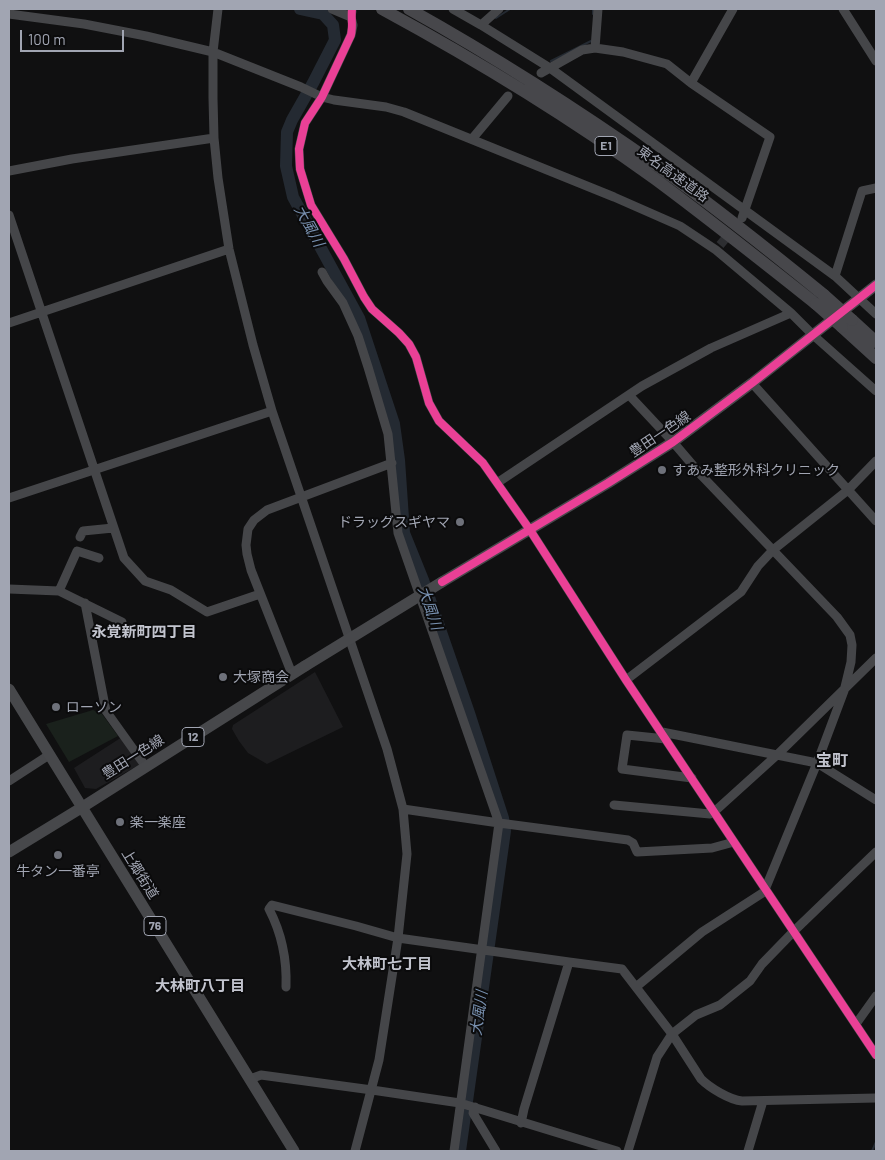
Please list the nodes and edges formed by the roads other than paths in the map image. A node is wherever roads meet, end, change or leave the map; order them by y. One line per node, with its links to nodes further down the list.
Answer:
1 (218, 9): 15 (street)
2 (332, 9): 21 (street)
3 (373, 9): 13 (highway)
4 (382, 9): 13 (highway, 東名高速道路 / E1)
5 (409, 9): 33 (highway, 東名高速道路 / E1)
6 (453, 9): 12 (street)
7 (499, 9): 12 (street)
8 (598, 9): 14 (street)
9 (733, 9): 19 (street)
10 (843, 9): 16 (street)
11 (9, 14): 15 (street)
12 (481, 24): 17 (street)
13 (430, 35): 33 (highway, 東名高速道路 / E1)
14 (595, 48): 17 (street); 19 (street)
15 (213, 52): 21 (street); 22 (street)
16 (876, 61)
17 (550, 68): 18 (street); 26 (street)
18 (541, 73)
19 (691, 83): 26 (street)
20 (508, 96): 23 (street)
21 (322, 97): 23 (street); 50 (street)
22 (214, 138): 24 (street); 28 (street)
23 (472, 139): 35 (street)
24 (9, 171)
25 (876, 188): 30 (street)
26 (744, 214): 30 (street)
27 (9, 215): 34 (street)
28 (229, 249): 34 (street); 45 (street)
29 (322, 272): 48 (street)
30 (836, 276): 32 (street)
31 (876, 285): 32 (main road, 豊田一色線 / 12)
32 (859, 299): 36 (street); 39 (main road, 豊田一色線 / 12)
33 (820, 300): 38 (highway, 東名高速道路 / E1, bridge)
34 (42, 311): 37 (street); 49 (street)
35 (791, 313): 39 (street); 44 (street)
36 (876, 314)
37 (9, 323)
38 (847, 323): 40 (highway, 東名高速道路 / E1); 41 (highway, 東名高速道路 / E1)
39 (813, 335): 42 (main road, 豊田一色線 / 12); 43 (street)
40 (876, 342)
41 (876, 358)
42 (752, 383): 46 (main road, 豊田一色線 / 12); 51 (street)
43 (876, 391)
44 (629, 395): 46 (street); 50 (street)
45 (272, 411): 49 (street); 52 (street)
46 (673, 442): 56 (main road, 豊田一色線 / 12); 58 (street)
47 (876, 462): 51 (street)
48 (392, 463): 52 (street); 82 (street)
49 (93, 470): 53 (street); 55 (street)
50 (497, 482): 56 (street)
51 (848, 490): 54 (street); 58 (street)
52 (302, 496): 62 (street); 80 (street)
53 (9, 498)
54 (876, 521)
55 (113, 528): 57 (street); 62 (street)
56 (530, 530): 66 (main road, 豊田一色線 / 12, bridge); 67 (street)
57 (80, 537)
58 (774, 550): 67 (street); 69 (street)
59 (99, 558): 61 (street)
60 (9, 589): 61 (street)
61 (60, 591): 63 (street)
62 (260, 594): 66 (street)
63 (85, 603): 64 (street); 74 (street)
64 (122, 622)
65 (876, 658): 69 (street)
66 (292, 674): 74 (main road, 豊田一色線 / 12)
67 (626, 680): 70 (street)
68 (9, 689): 71 (main road, 上郷街道 / 76)
69 (844, 691): 72 (street); 73 (street)
70 (664, 736): 72 (street); 75 (street); 75 (street)
71 (49, 755): 76 (street); 79 (main road, 上郷街道 / 76)
72 (777, 755): 73 (street); 81 (street)
73 (817, 762): 77 (street); 86 (street)
74 (146, 767): 79 (main road, 豊田一色線 / 12)
75 (692, 778): 81 (street)
76 (9, 781)
77 (876, 800)
78 (614, 805): 81 (street)
79 (81, 808): 84 (main road, 豊田一色線); 97 (main road, 上郷街道 / 76)
80 (403, 809): 82 (street); 88 (street)
81 (714, 812): 83 (street)
82 (499, 823): 83 (street); 89 (street)
83 (734, 842): 86 (street)
84 (9, 852)
85 (876, 852): 87 (street)
86 (765, 888): 87 (street); 92 (street)
87 (794, 931): 94 (street); 95 (street)
88 (398, 938): 89 (street); 91 (street); 98 (street)
89 (481, 950): 90 (street); 101 (street)
90 (569, 962): 92 (street); 103 (street)
91 (286, 987)
92 (636, 988): 95 (street)
93 (876, 996): 94 (street)
94 (856, 1024): 96 (street)
95 (672, 1034): 100 (street); 109 (street)
96 (876, 1055)
97 (250, 1079): 98 (street); 104 (main road, 上郷街道 / 76)
98 (372, 1090): 101 (street); 105 (street)
99 (876, 1098): 100 (street)
100 (763, 1101): 110 (street)
101 (460, 1104): 102 (street); 106 (street)
102 (475, 1107): 103 (street); 107 (street)
103 (521, 1122): 108 (street)
104 (294, 1151)
105 (355, 1151)
106 (454, 1151)
107 (496, 1151)
108 (617, 1151)
109 (628, 1151)
110 (748, 1151)

